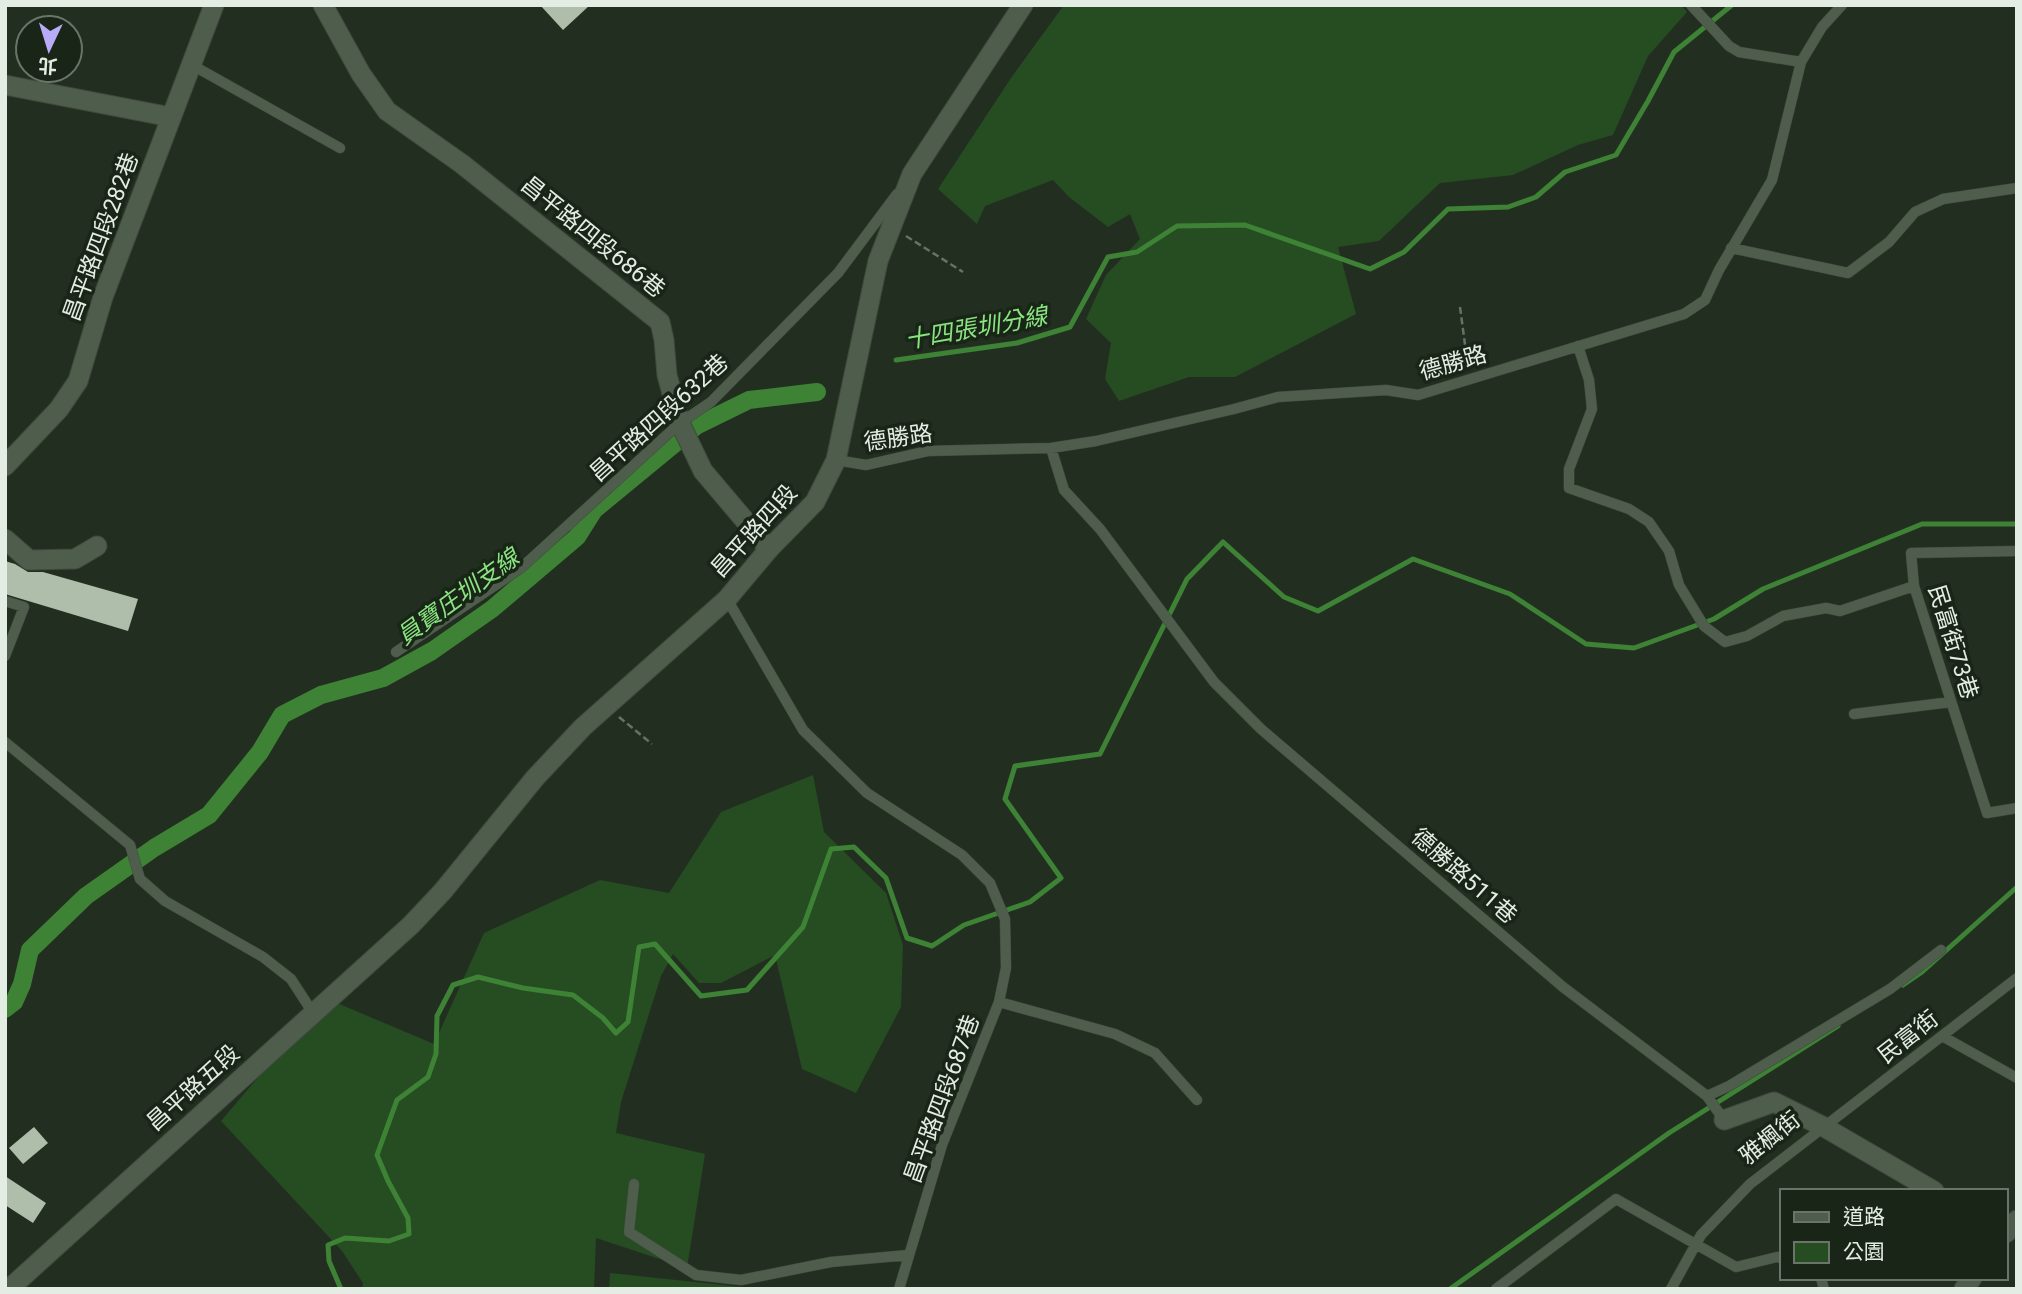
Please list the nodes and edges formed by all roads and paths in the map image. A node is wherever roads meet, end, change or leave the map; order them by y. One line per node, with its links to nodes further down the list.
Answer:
1 (214, 5): 7 (street, 昌平路四段282巷)
2 (323, 5): 19 (street, 昌平路四段686巷)
3 (1023, 5): 11 (street, 昌平路四段)
4 (1691, 5): 6 (lane)
5 (1842, 5): 6 (lane, 德勝路)
6 (1801, 62): 14 (lane, 德勝路)
7 (192, 65): 9 (street, 昌平路四段282巷); 10 (lane)
8 (5, 85): 9 (street)
9 (171, 117): 22 (street, 昌平路四段282巷)
10 (340, 148)
11 (912, 174): 13 (street, 昌平路四段); 19 (lane, 昌平路四段632巷)
12 (2017, 188): 14 (lane)
13 (891, 227): 15 (path); 21 (street, 昌平路四段)
14 (1731, 248): 17 (lane, 德勝路)
15 (963, 272)
16 (1460, 307): 18 (path)
17 (1578, 346): 18 (lane, 德勝路); 27 (lane)
18 (1470, 379): 20 (lane, 德勝路)
19 (680, 423): 25 (street, 昌平路四段686巷); 30 (lane, 昌平路四段632巷)
20 (1051, 448): 21 (lane, 德勝路); 45 (lane, 德勝路511巷)
21 (836, 460): 25 (street, 昌平路四段)
22 (5, 466)
23 (5, 539): 24 (street)
24 (97, 546)
25 (769, 548): 28 (street, 昌平路四段)
26 (2017, 551): 27 (lane, 民富街73巷)
27 (1914, 586): 32 (lane, 民富街73巷)
28 (727, 599): 33 (street, 昌平路四段); 41 (lane, 昌平路四段687巷)
29 (5, 601): 31 (lane)
30 (396, 652)
31 (5, 656)
32 (1951, 702): 34 (lane); 37 (lane, 民富街73巷)
33 (605, 706): 36 (path); 38 (street, 昌平路四段)
34 (1854, 714)
35 (5, 742): 42 (lane)
36 (652, 744)
37 (2017, 808)
38 (411, 925): 42 (street, 昌平路五段)
39 (1941, 950): 45 (lane)
40 (2017, 978): 43 (lane, 民富街)
41 (999, 1002): 46 (lane); 52 (lane, 昌平路四段687巷)
42 (313, 1013): 54 (street, 昌平路五段)
43 (1942, 1035): 44 (lane); 48 (lane, 民富街)
44 (2017, 1078)
45 (1707, 1096): 47 (lane, 德勝路511巷)
46 (1197, 1100)
47 (1724, 1120): 48 (street)
48 (1824, 1127): 50 (street, 雅楓街); 51 (lane, 雅楓街)
49 (634, 1184): 52 (lane)
50 (1931, 1189)
51 (1696, 1243): 53 (lane); 56 (lane); 57 (lane, 雅楓街)
52 (908, 1255): 55 (lane, 昌平路四段687巷)
53 (1780, 1257)
54 (9, 1289)
55 (899, 1289)
56 (1496, 1289)
57 (1671, 1289)

